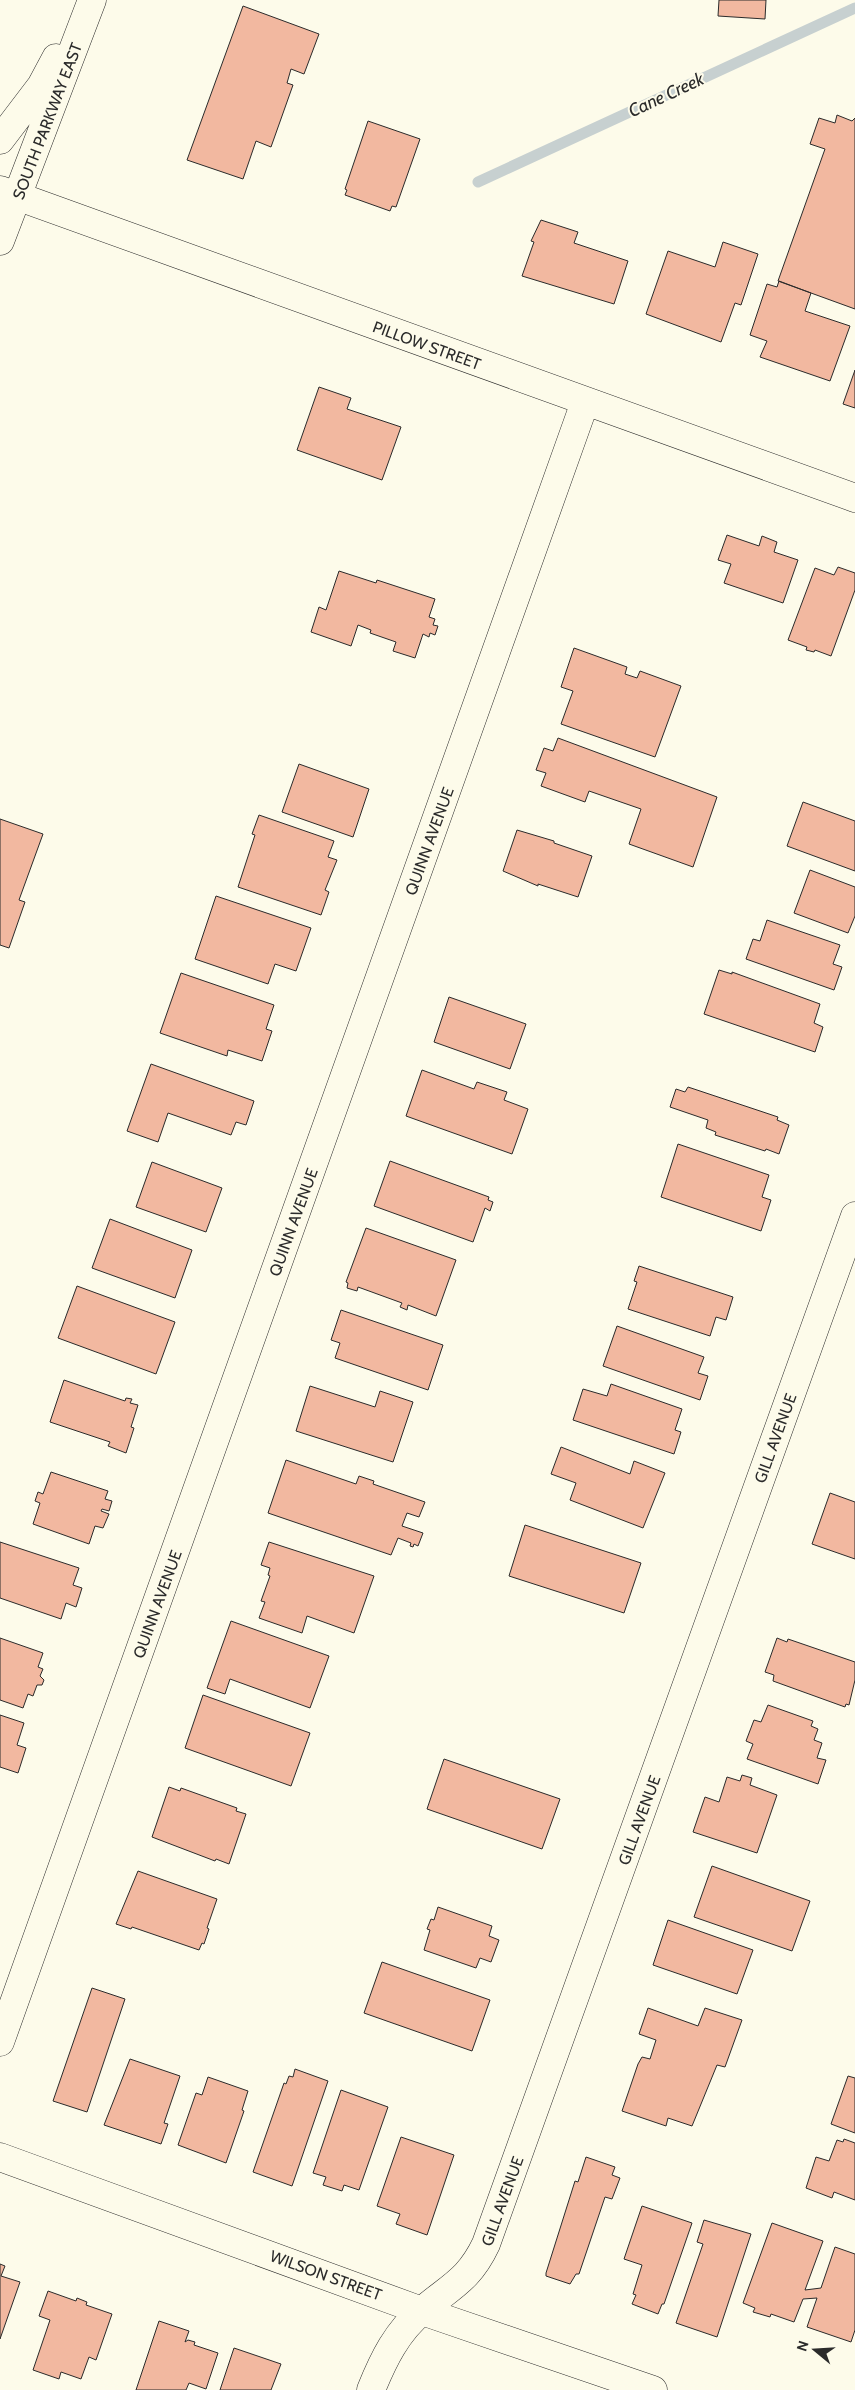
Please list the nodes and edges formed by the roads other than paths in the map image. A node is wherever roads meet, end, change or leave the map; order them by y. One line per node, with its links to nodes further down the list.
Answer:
1 (88, 0): 3 (street, SOUTH PARKWAY EAST)
2 (92, 0): 4 (street, SOUTH PARKWAY EAST)
3 (0, 140)
4 (9, 193): 5 (street, SOUTH PARKWAY EAST); 6 (street, PILLOW STREET)
5 (0, 242)
6 (585, 402): 7 (street, PILLOW STREET); 9 (street, QUINN AVENUE)
7 (855, 498)
8 (855, 1216): 11 (street, GILL AVENUE)
9 (0, 2042)
10 (0, 2157): 11 (street, WILSON STREET)
11 (422, 2310): 12 (street, GILL AVENUE); 13 (street, WILSON STREET)
12 (371, 2390)
13 (653, 2390)

